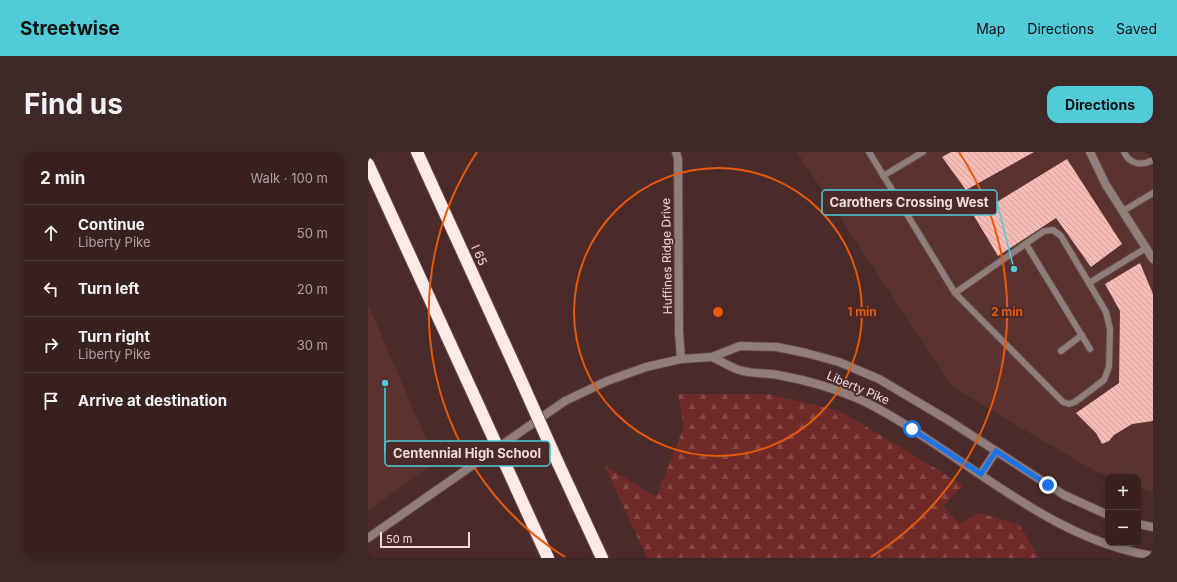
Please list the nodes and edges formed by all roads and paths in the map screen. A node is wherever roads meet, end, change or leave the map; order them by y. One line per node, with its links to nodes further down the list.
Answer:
1 (417, 152): 30 (highway, I 65 / I 65, bridge)
2 (676, 152): 21 (street, Huffines Ridge Drive)
3 (869, 152): 9 (lane)
4 (924, 152): 9 (lane)
5 (1090, 152): 11 (street)
6 (1124, 152): 7 (lane)
7 (1153, 160)
8 (368, 164): 29 (highway, bridge)
9 (883, 176): 16 (lane)
10 (1153, 193): 11 (lane)
11 (1123, 211): 13 (street)
12 (1026, 244): 15 (lane); 16 (lane); 17 (lane)
13 (1146, 248): 14 (street); 15 (lane)
14 (1153, 259)
15 (1089, 283): 16 (lane)
16 (955, 293)
17 (1082, 335): 18 (lane); 19 (lane)
18 (1090, 349)
19 (1062, 351)
20 (712, 357): 21 (street, Liberty Pike); 22 (street, Liberty Pike); 23 (street, Liberty Pike)
21 (681, 359): 27 (street, Liberty Pike)
22 (996, 451): 23 (street); 24 (street, Liberty Pike)
23 (981, 474): 28 (street, Liberty Pike)
24 (1105, 514)
25 (1141, 525): 26 (street)
26 (1153, 527)
27 (368, 538)
28 (1153, 556)
29 (548, 558)
30 (602, 558)

